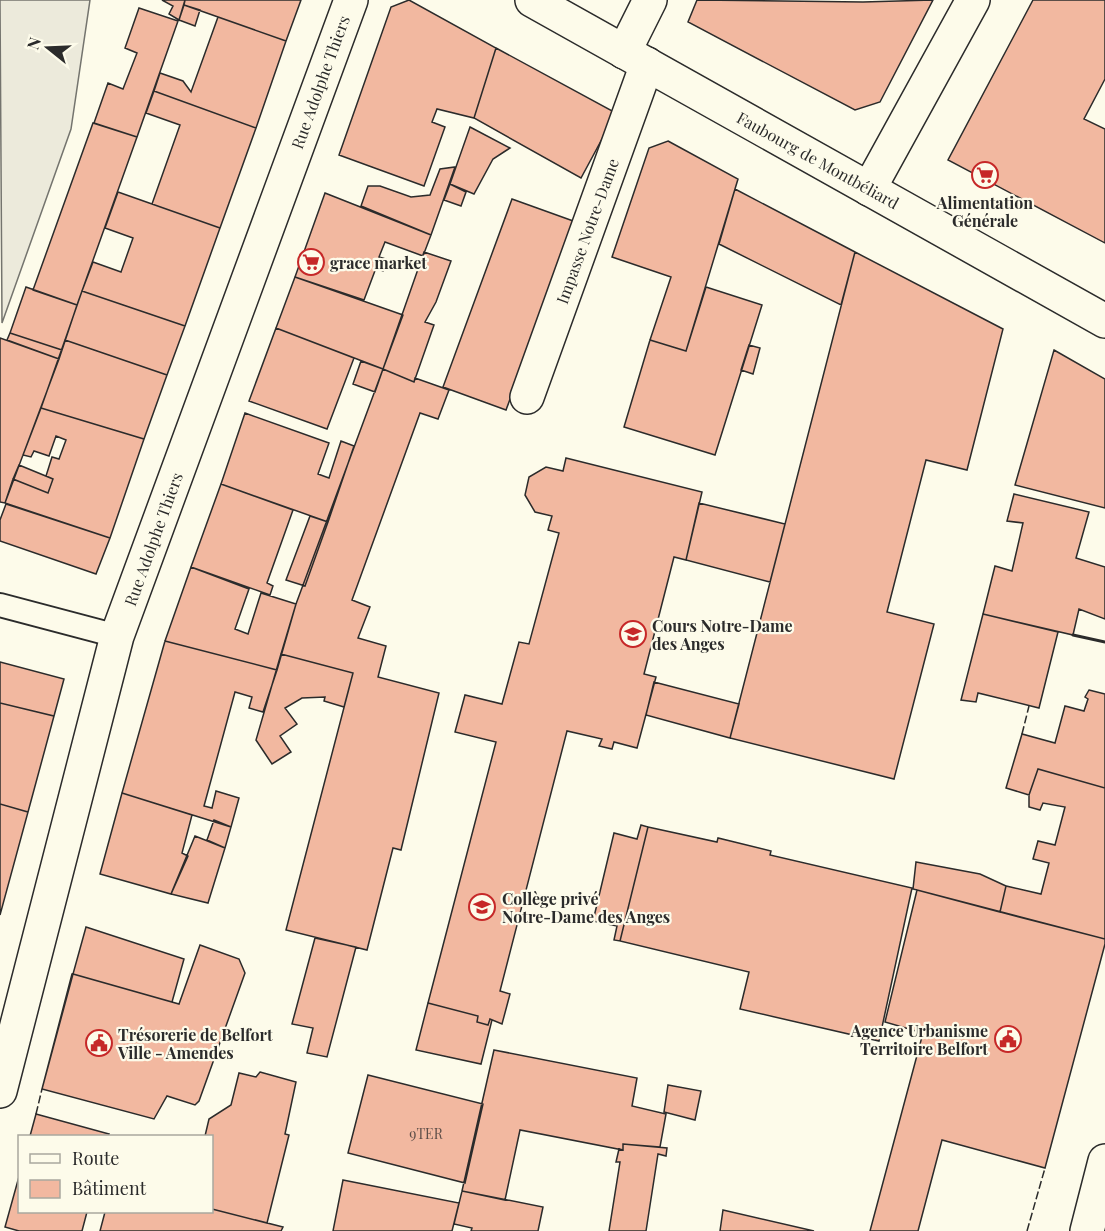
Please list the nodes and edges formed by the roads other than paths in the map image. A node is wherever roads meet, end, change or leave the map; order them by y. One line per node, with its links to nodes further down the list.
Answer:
1 (351, 0): 10 (street, Rue Adolphe Thiers)
2 (532, 0): 5 (street, Faubourg de Montbéliard)
3 (650, 0): 5 (street, Impasse Notre-Dame)
4 (973, 0): 6 (street)
5 (636, 58): 6 (street, Faubourg de Montbéliard); 8 (street, Impasse Notre-Dame)
6 (869, 189): 7 (street, Faubourg de Montbéliard)
7 (1105, 321)
8 (527, 397)
9 (0, 605): 10 (lane)
10 (117, 636): 11 (street, Rue Adolphe Thiers)
11 (0, 1091)
12 (1105, 1161): 13 (street)
13 (1087, 1231)

